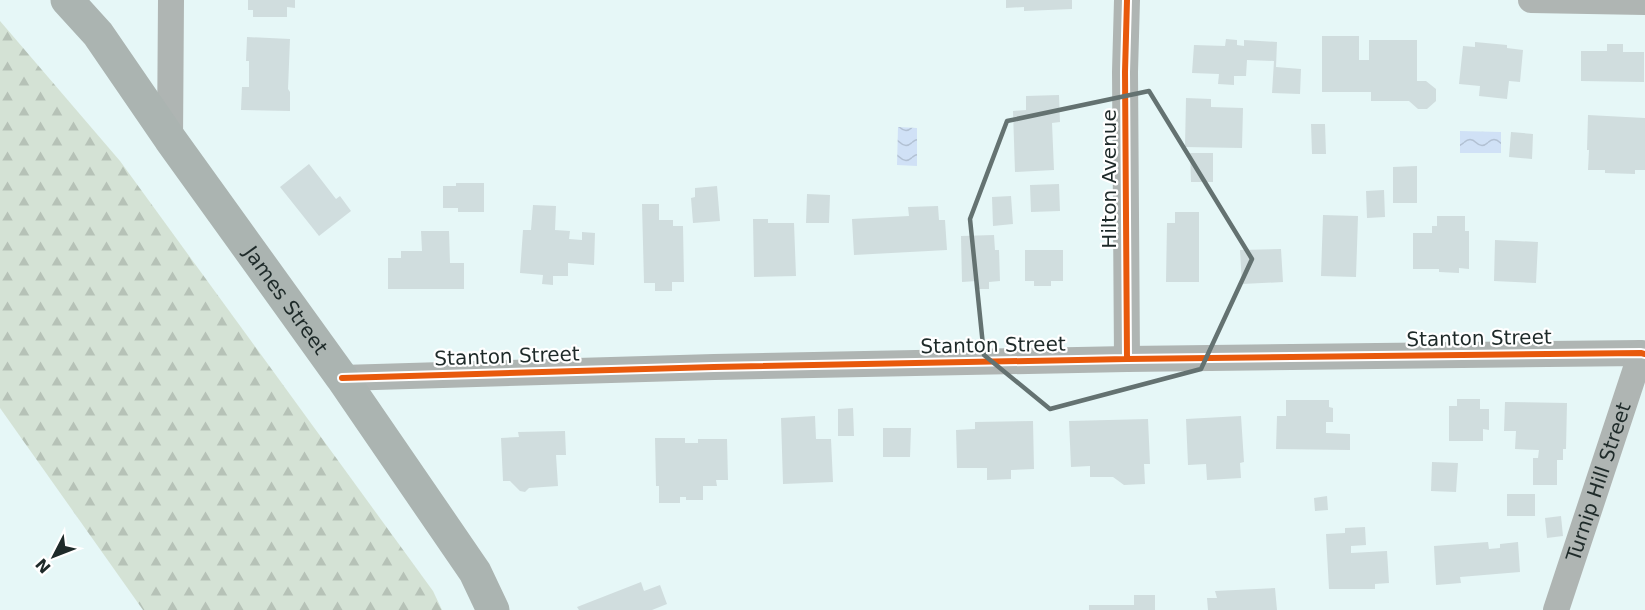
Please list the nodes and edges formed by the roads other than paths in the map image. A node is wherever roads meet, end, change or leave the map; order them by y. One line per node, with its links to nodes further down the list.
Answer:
1 (67, 0): 6 (main road, James Street)
2 (171, 0): 6 (street)
3 (1127, 0): 8 (street, Hilton Avenue)
4 (1531, 0): 5 (street)
5 (1645, 2)
6 (170, 139): 9 (main road, James Street)
7 (1643, 354): 8 (street, Stanton Street); 11 (street, Turnip Hill Street)
8 (1127, 359): 9 (street, Stanton Street)
9 (342, 378): 10 (main road, James Street)
10 (493, 610)
11 (1556, 610)

